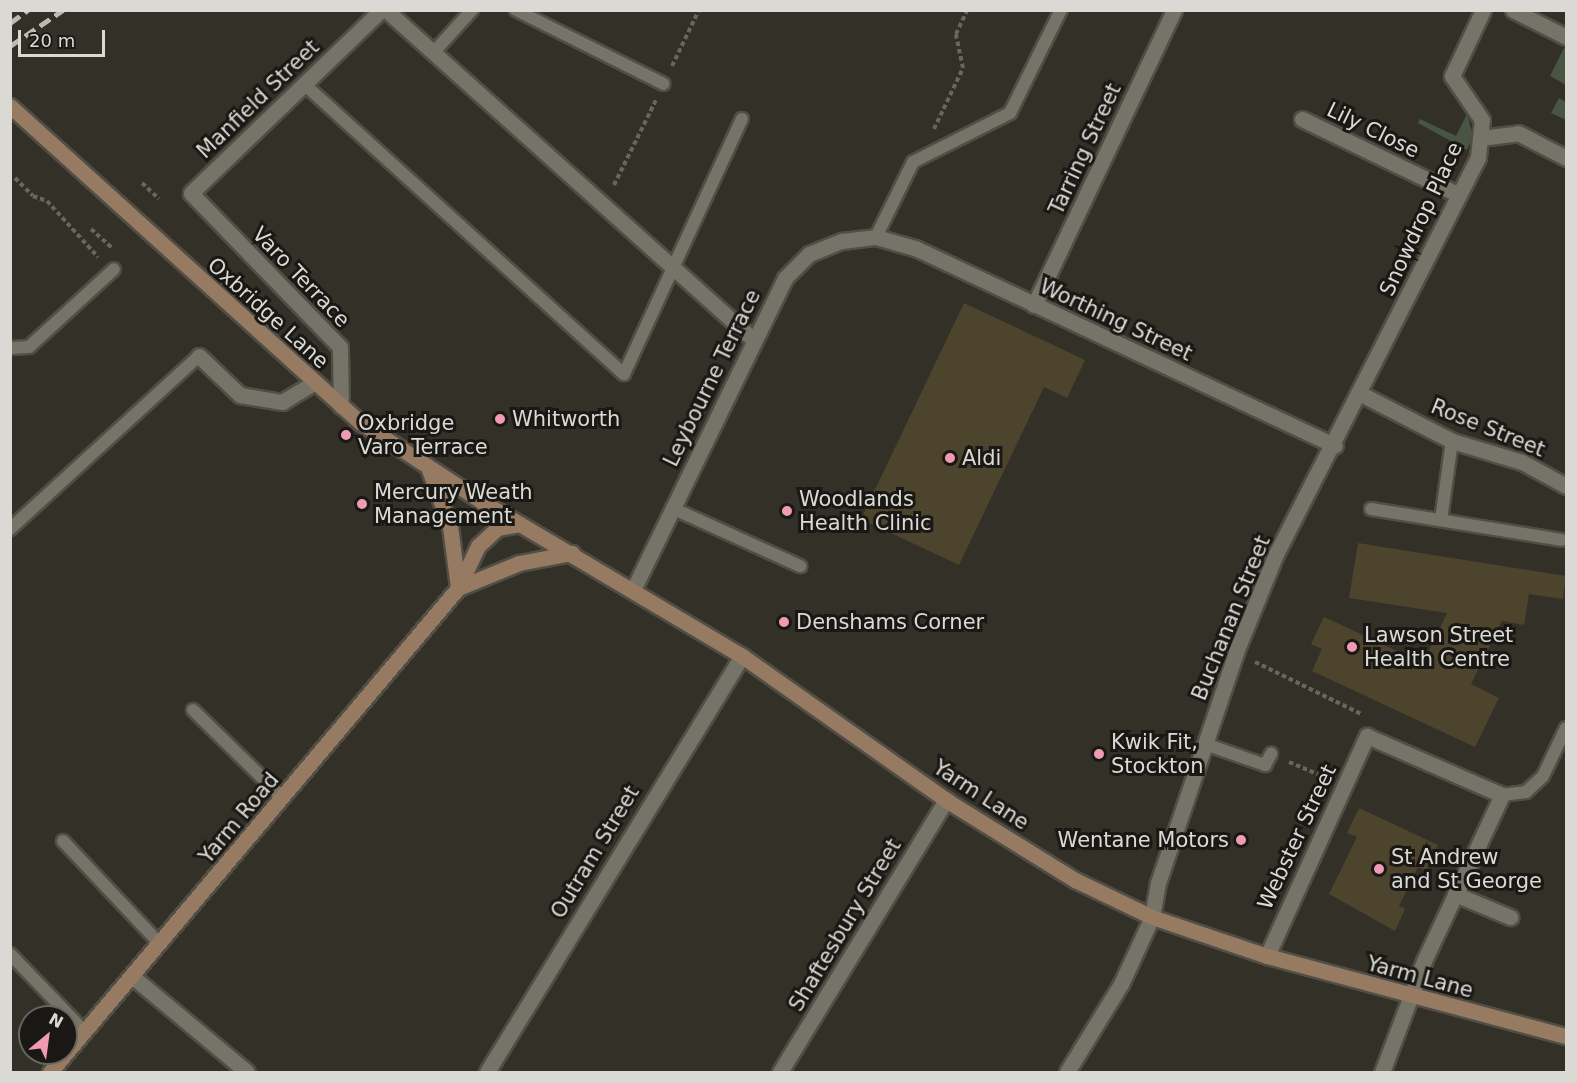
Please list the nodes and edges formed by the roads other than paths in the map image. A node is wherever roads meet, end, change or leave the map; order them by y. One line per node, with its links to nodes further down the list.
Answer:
1 (381, 10): 11 (street, Manfield Street)
2 (386, 10): 10 (street)
3 (472, 10): 10 (lane)
4 (516, 10): 12 (lane)
5 (1061, 10): 20 (lane)
6 (1174, 10): 23 (street, Tarring Street)
7 (1483, 10): 16 (street, Snowdrop Place)
8 (1513, 10): 9 (street)
9 (1566, 37)
10 (434, 52): 22 (street)
11 (304, 84): 18 (street, Manfield Street); 22 (lane)
12 (664, 84)
13 (10, 106): 27 (street, Oxbridge Lane)
14 (1302, 118): 19 (street, Lily Close)
15 (742, 119): 22 (lane)
16 (1480, 138): 17 (street); 19 (street, Snowdrop Place)
17 (1566, 158)
18 (191, 193): 29 (street, Varo Terrace)
19 (1459, 195): 28 (street, Snowdrop Place)
20 (876, 237): 23 (street, Worthing Street); 24 (street, Leybourne Terrace)
21 (108, 266): 25 (lane)
22 (673, 266): 24 (street)
23 (1034, 305): 31 (street, Worthing Street)
24 (753, 339): 34 (street, Leybourne Terrace)
25 (10, 348)
26 (199, 357): 27 (street); 38 (lane)
27 (314, 383): 29 (street, Oxbridge Lane)
28 (1361, 394): 30 (street, Rose Street); 31 (street, Snowdrop Place)
29 (341, 406): 32 (street, Oxbridge Lane)
30 (1452, 441): 33 (street, Rose Street); 36 (lane)
31 (1335, 447): 47 (street, Buchanan Street)
32 (428, 467): 37 (street, Oxbridge Lane); 42 (street)
33 (1566, 486)
34 (672, 508): 41 (lane); 43 (street, Leybourne Terrace)
35 (1371, 509): 36 (lane)
36 (1441, 520): 39 (lane)
37 (520, 524): 40 (street, Yarm Lane); 42 (street, Yarm Road)
38 (10, 529)
39 (1562, 540)
40 (572, 553): 42 (street, Yarm Road); 43 (street, Yarm Lane)
41 (800, 566)
42 (458, 588): 50 (street, Yarm Road)
43 (633, 590): 44 (street, Yarm Lane)
44 (742, 656): 51 (street, Yarm Lane); 65 (street, Outram Street)
45 (193, 710): 50 (lane)
46 (1566, 728): 49 (lane)
47 (1205, 744): 48 (lane); 54 (street, Buchanan Street)
48 (1271, 754)
49 (1502, 795): 53 (street); 58 (street, Webster Street)
50 (283, 798): 56 (street, Yarm Road)
51 (946, 800): 54 (street, Yarm Lane); 66 (street, Shaftesbury Street)
52 (63, 841): 56 (lane)
53 (1455, 894): 55 (street); 60 (street)
54 (1152, 916): 58 (street, Yarm Lane); 67 (street, Buchanan Street)
55 (1510, 917)
56 (159, 943): 59 (street, Yarm Road)
57 (10, 954): 61 (lane)
58 (1267, 956): 60 (street, Yarm Lane)
59 (133, 977): 61 (street, Yarm Road); 64 (street)
60 (1413, 996): 62 (street, Yarm Lane); 68 (street)
61 (85, 1032): 63 (street, Yarm Road)
62 (1566, 1036)
63 (50, 1072)
64 (248, 1072)
65 (487, 1072)
66 (780, 1072)
67 (1067, 1072)
68 (1382, 1072)

